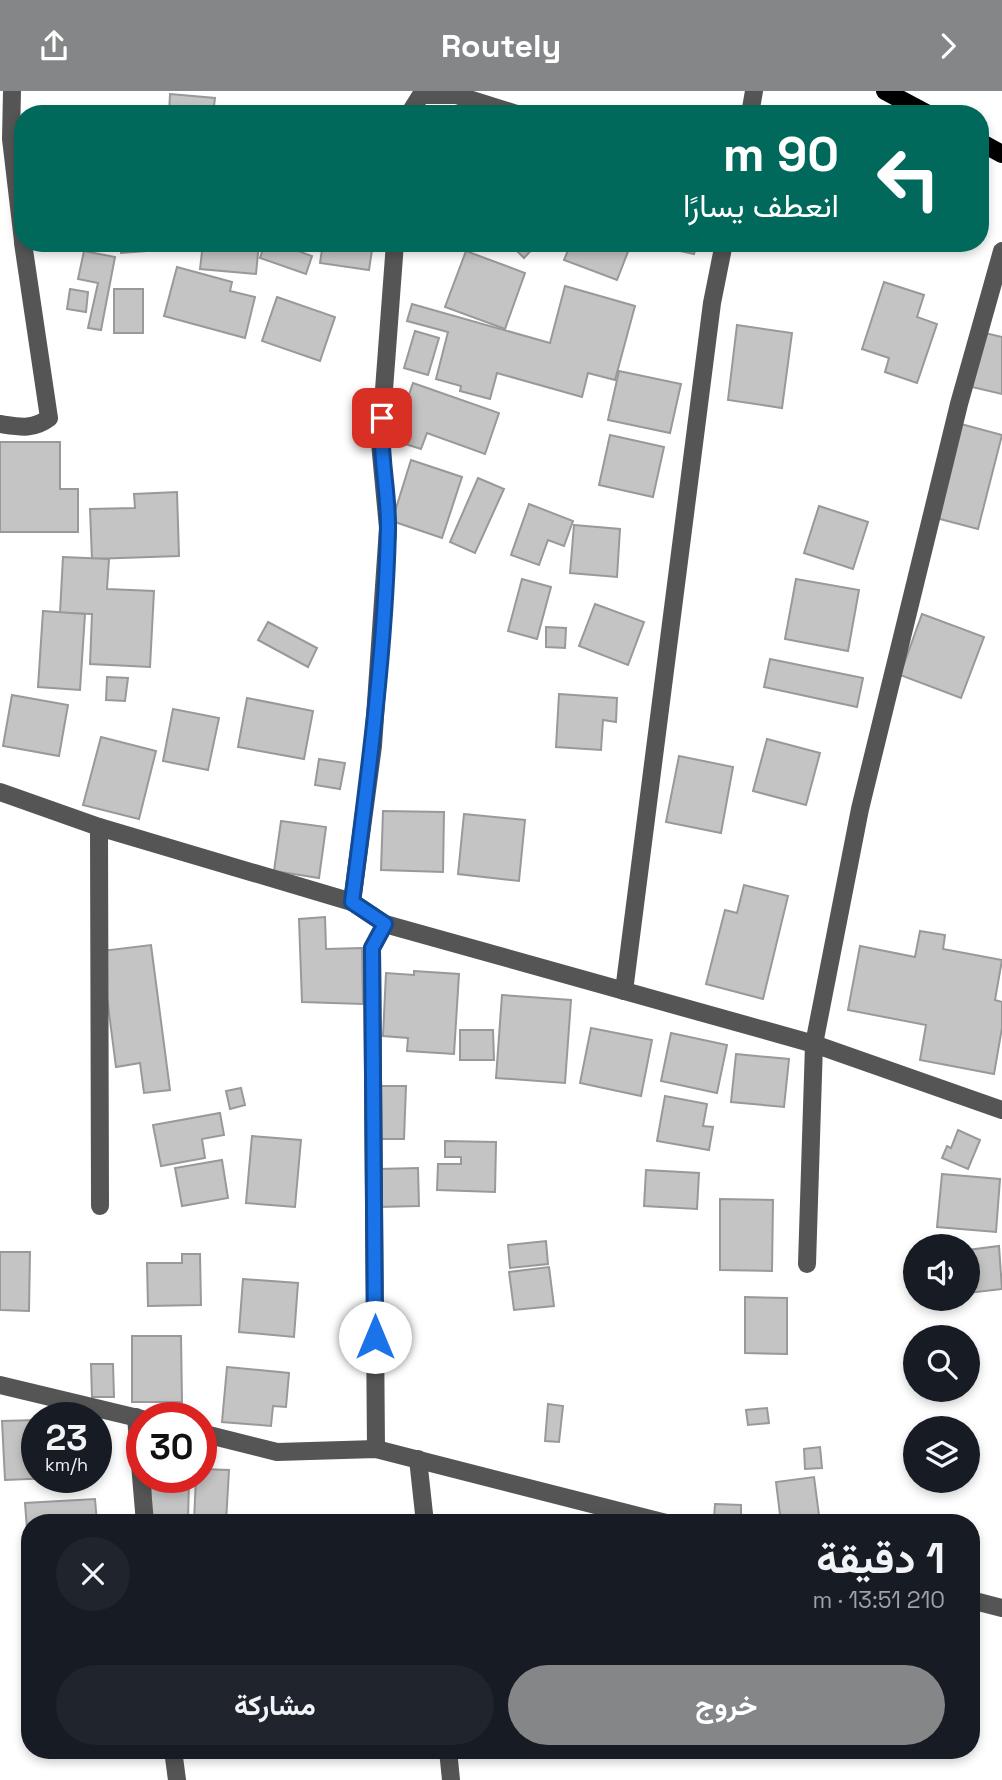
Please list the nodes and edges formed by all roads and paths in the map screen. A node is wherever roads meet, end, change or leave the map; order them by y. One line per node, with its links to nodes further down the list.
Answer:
1 (12, 91): 6 (street)
2 (886, 91): 5 (main road)
3 (415, 105): 4 (street)
4 (488, 105)
5 (912, 105)
6 (14, 165)
7 (1002, 251): 17 (street)
8 (24, 252): 11 (street)
9 (394, 252): 14 (street)
10 (722, 252): 16 (street)
11 (0, 424)
12 (0, 792): 13 (street)
13 (99, 827): 14 (street); 19 (street)
14 (352, 902): 15 (street)
15 (385, 924): 16 (street); 24 (street)
16 (624, 991): 17 (street)
17 (814, 1044): 18 (street); 20 (street)
18 (1002, 1110)
19 (100, 1206)
20 (807, 1263)
21 (0, 1385): 22 (street)
22 (126, 1415)
23 (217, 1437): 24 (street)
24 (376, 1449): 25 (street)
25 (418, 1459): 28 (street); 29 (street)
26 (143, 1493): 27 (street)
27 (144, 1514)
28 (424, 1514)
29 (631, 1514)
30 (980, 1602): 31 (street)
31 (1002, 1608)
32 (174, 1759): 34 (street)
33 (449, 1759): 35 (street)
34 (177, 1780)
35 (451, 1780)

